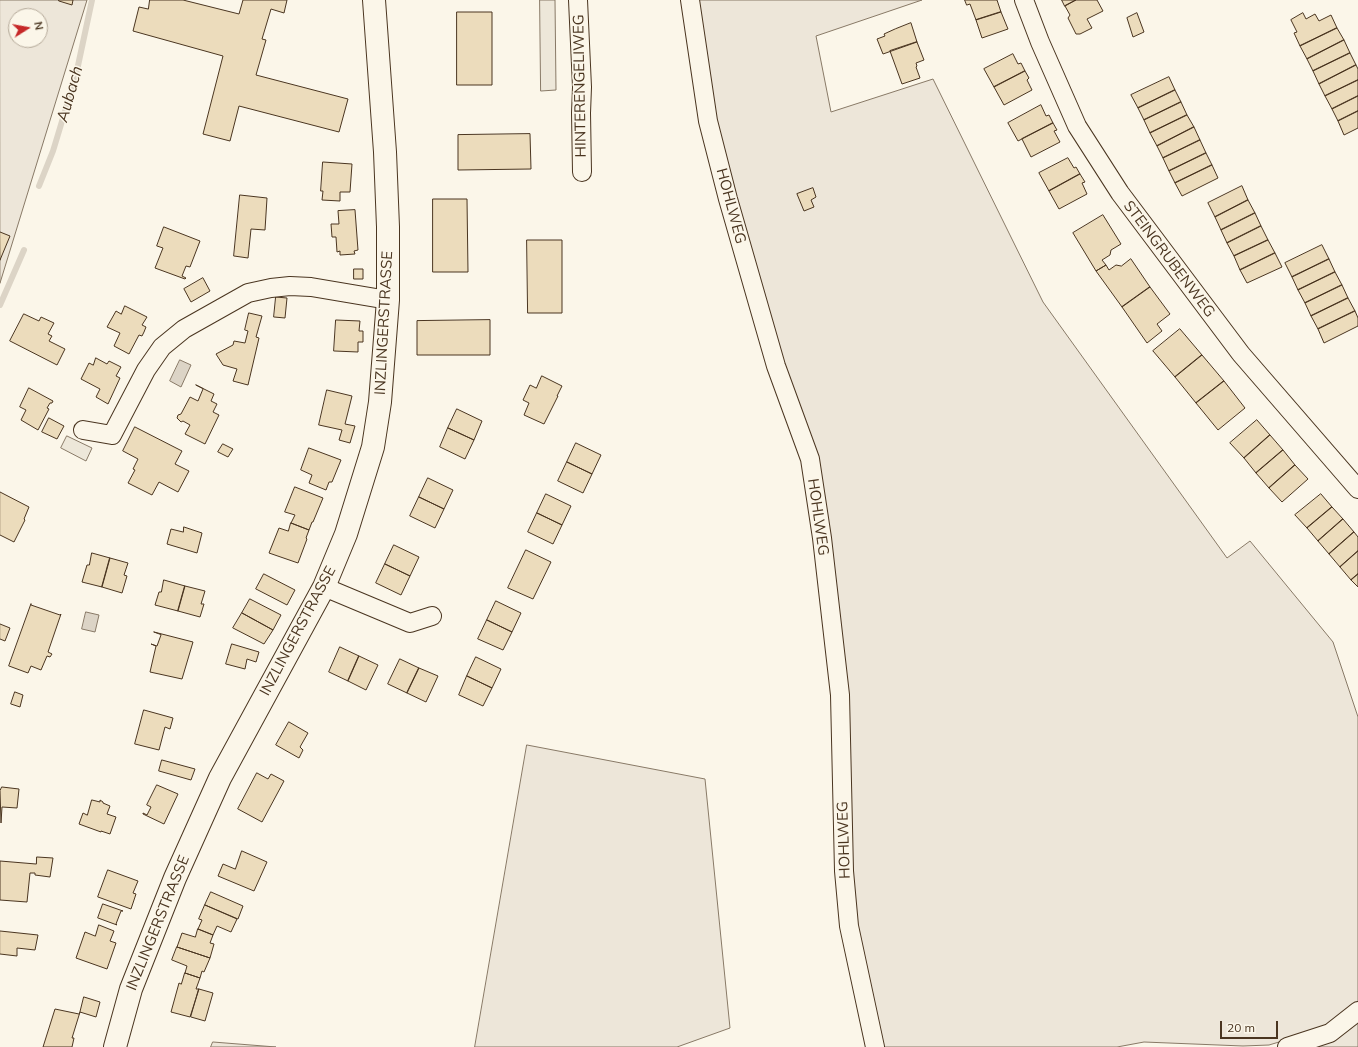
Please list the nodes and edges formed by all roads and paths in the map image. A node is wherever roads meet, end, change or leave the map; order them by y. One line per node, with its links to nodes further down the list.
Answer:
1 (374, 0): 6 (street, INZLINGERSTRASSE)
2 (578, 0): 5 (street, HINTERENGELIWEG)
3 (690, 0): 13 (street, HOHLWEG)
4 (1024, 0): 8 (street, STEINGRUBENWEG)
5 (582, 172)
6 (388, 300): 7 (street); 9 (street, INZLINGERSTRASSE)
7 (83, 430)
8 (1358, 489)
9 (324, 587): 10 (street); 12 (street, INZLINGERSTRASSE)
10 (432, 616)
11 (1358, 1011): 14 (street)
12 (114, 1047)
13 (875, 1047)
14 (1287, 1047)

